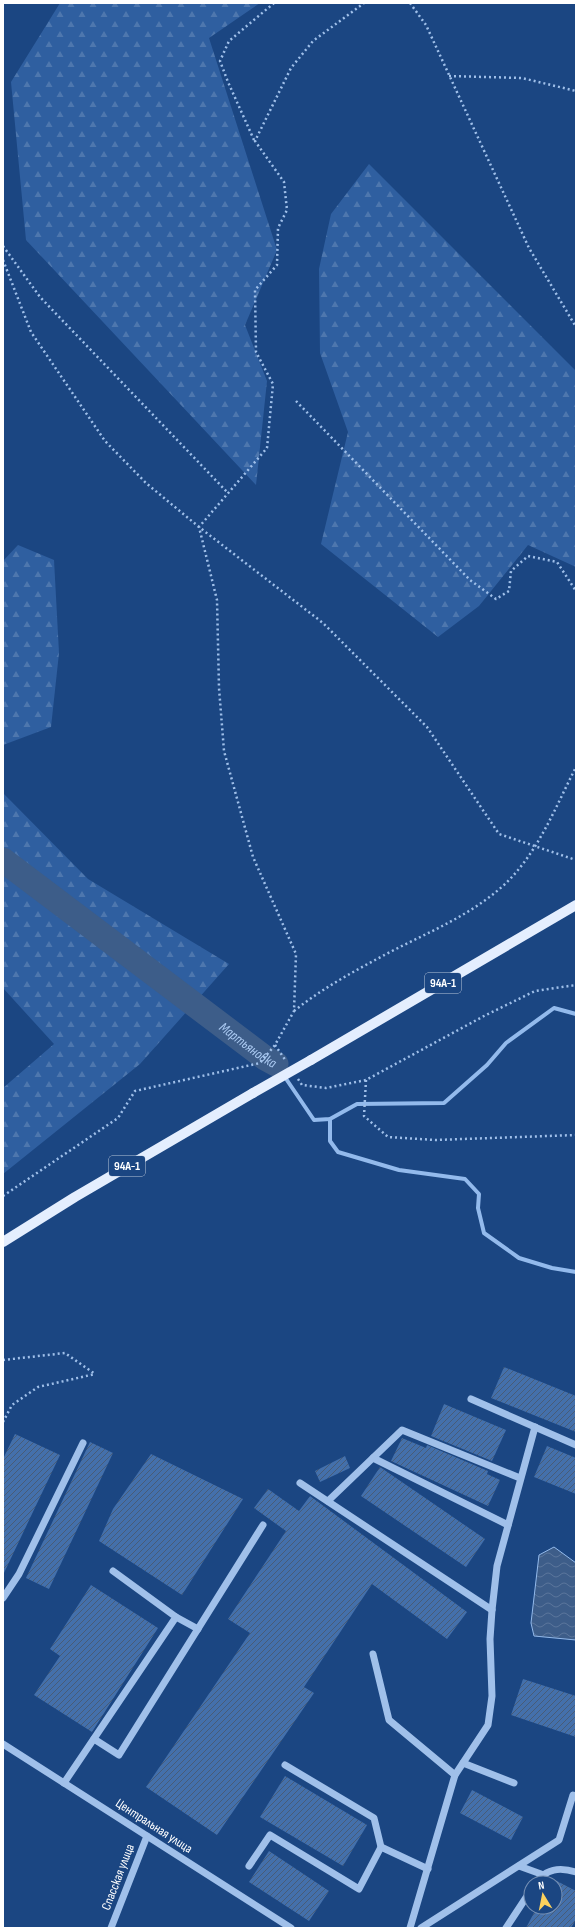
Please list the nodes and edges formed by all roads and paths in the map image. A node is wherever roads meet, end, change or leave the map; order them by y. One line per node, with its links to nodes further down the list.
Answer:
1 (274, 3): 6 (path)
2 (364, 3): 6 (path)
3 (410, 3): 4 (path)
4 (450, 76): 5 (path); 9 (path)
5 (576, 91)
6 (255, 141): 11 (path)
7 (3, 246): 11 (path)
8 (3, 260): 12 (path)
9 (576, 327)
10 (296, 401): 13 (path)
11 (228, 493): 12 (path)
12 (199, 527): 15 (path); 19 (path)
13 (576, 591)
14 (576, 767): 15 (path)
15 (535, 847): 16 (path); 19 (path)
16 (576, 860)
17 (576, 905): 26 (main road, 94А-1, bridge)
18 (576, 985): 23 (path)
19 (294, 1011): 20 (path)
20 (275, 1045): 21 (path); 25 (path)
21 (287, 1062)
22 (295, 1074): 23 (path)
23 (366, 1080): 24 (path)
24 (576, 1135)
25 (3, 1196)
26 (3, 1242)
27 (3, 1360): 29 (path)
28 (471, 1399): 30 (street)
29 (3, 1422)
30 (534, 1427): 32 (street); 34 (street)
31 (82, 1443): 40 (street)
32 (576, 1445)
33 (372, 1458): 34 (street); 36 (street); 38 (street)
34 (520, 1478): 38 (street)
35 (300, 1483): 36 (street)
36 (328, 1501): 41 (street)
37 (263, 1525): 43 (street)
38 (508, 1525): 41 (street)
39 (113, 1571): 42 (street)
40 (3, 1598)
41 (492, 1610): 47 (street)
42 (176, 1617): 43 (street); 45 (street)
43 (198, 1629): 45 (street)
44 (373, 1654): 49 (street)
45 (94, 1739): 50 (street)
46 (3, 1744): 50 (street, Центральная улица)
47 (464, 1763): 49 (street); 51 (street)
48 (285, 1765): 54 (street)
49 (455, 1776): 57 (street)
50 (64, 1783): 53 (street, Центральная улица)
51 (514, 1783)
52 (576, 1796): 56 (street)
53 (147, 1836): 61 (street, Спасская улица); 62 (street, Центральная улица)
54 (381, 1847): 55 (street); 57 (street)
55 (249, 1866)
56 (519, 1866): 59 (street); 64 (street)
57 (428, 1869): 63 (street)
58 (576, 1872): 59 (street)
59 (541, 1874)
60 (523, 1902): 65 (street)
61 (111, 1928)
62 (291, 1928)
63 (410, 1928)
64 (421, 1928)
65 (506, 1928)

